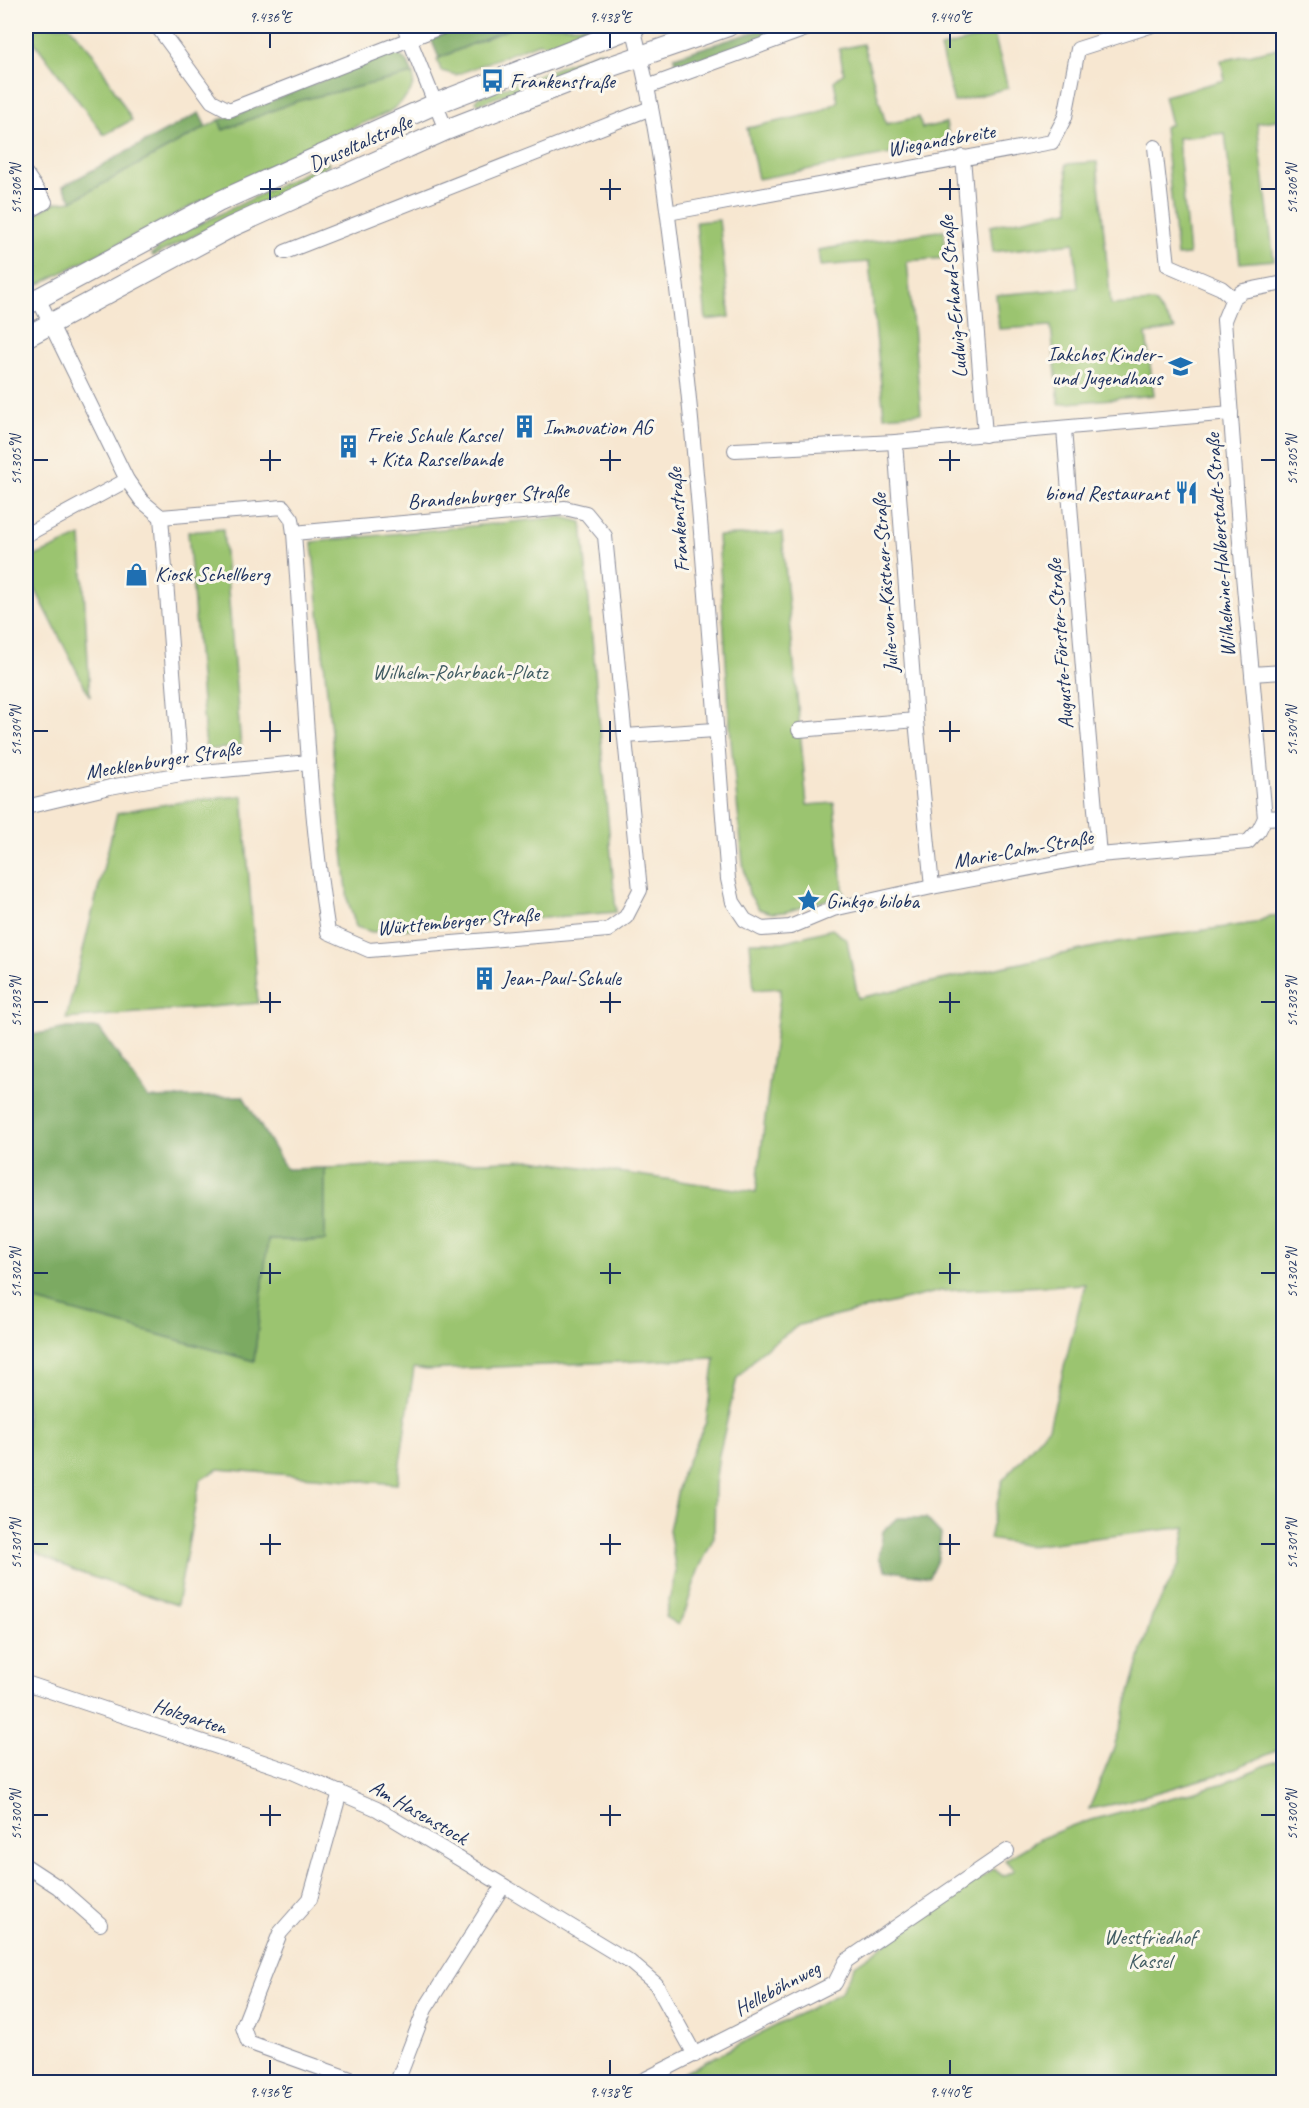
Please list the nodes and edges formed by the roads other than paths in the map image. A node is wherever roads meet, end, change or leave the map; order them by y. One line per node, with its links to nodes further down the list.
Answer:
1 (157, 26): 7 (street)
2 (443, 26): 7 (street)
3 (635, 26): 8 (street, Frankenstraße); 10 (main road, Druseltalstraße)
4 (728, 26): 8 (main road, Druseltalstraße)
5 (814, 26): 9 (street)
6 (1150, 26): 14 (street, Wiegandsbreite)
7 (406, 32): 10 (street)
8 (640, 55): 9 (street, Frankenstraße); 12 (main road, Druseltalstraße)
9 (647, 87): 11 (street, Frankenstraße)
10 (435, 104): 12 (street); 21 (main road, Druseltalstraße)
11 (651, 108): 17 (street, Frankenstraße); 18 (street)
12 (446, 130): 22 (main road, Druseltalstraße)
13 (1155, 147): 20 (street)
14 (963, 157): 17 (street, Wiegandsbreite); 26 (street, Ludwig-Erhard-Straße)
15 (26, 174): 16 (street)
16 (26, 213)
17 (668, 213): 36 (street, Frankenstraße)
18 (285, 252)
19 (1284, 283): 20 (street)
20 (1233, 298): 24 (street)
21 (32, 302): 22 (street)
22 (51, 323): 23 (main road, Druseltalstraße); 29 (street)
23 (26, 337)
24 (1231, 413): 25 (street); 34 (street, Wilhelmine-Halberstadt-Straße)
25 (1064, 429): 26 (street); 44 (street, Auguste-Förster-Straße)
26 (985, 435): 27 (street)
27 (895, 442): 28 (street); 35 (street, Julie-von-Kästner-Straße)
28 (735, 450)
29 (127, 480): 30 (street); 32 (street)
30 (161, 517): 31 (street); 40 (street)
31 (294, 533): 38 (street, Brandenburger Straße); 39 (street, Württemberger Straße)
32 (26, 535)
33 (1284, 672): 34 (street, Wilhelmine-Halberstadt-Straße)
34 (1252, 674): 43 (street, Wilhelmine-Halberstadt-Straße)
35 (916, 720): 37 (street); 45 (street, Julie-von-Kästner-Straße)
36 (715, 730): 38 (street); 46 (street, Frankenstraße)
37 (799, 730)
38 (625, 736): 39 (street, Württemberger Straße)
39 (309, 762): 40 (street, Mecklenburger Straße)
40 (181, 774): 41 (street, Mecklenburger Straße)
41 (26, 807)
42 (1284, 817): 43 (street)
43 (1264, 818): 44 (street, Marie-Calm-Straße)
44 (1100, 855): 45 (street, Marie-Calm-Straße)
45 (932, 887): 46 (street, Marie-Calm-Straße)
46 (762, 929)
47 (26, 1683): 48 (street, Holzgarten)
48 (340, 1792): 51 (street, Am Hasenstock); 54 (street, Am Hasenstock)
49 (1007, 1851): 53 (street, Helleböhnweg)
50 (26, 1866): 52 (street)
51 (503, 1886): 53 (street, Am Hasenstock); 55 (street)
52 (100, 1924)
53 (695, 2055): 56 (street, Helleböhnweg)
54 (359, 2082)
55 (397, 2082)
56 (640, 2082)

